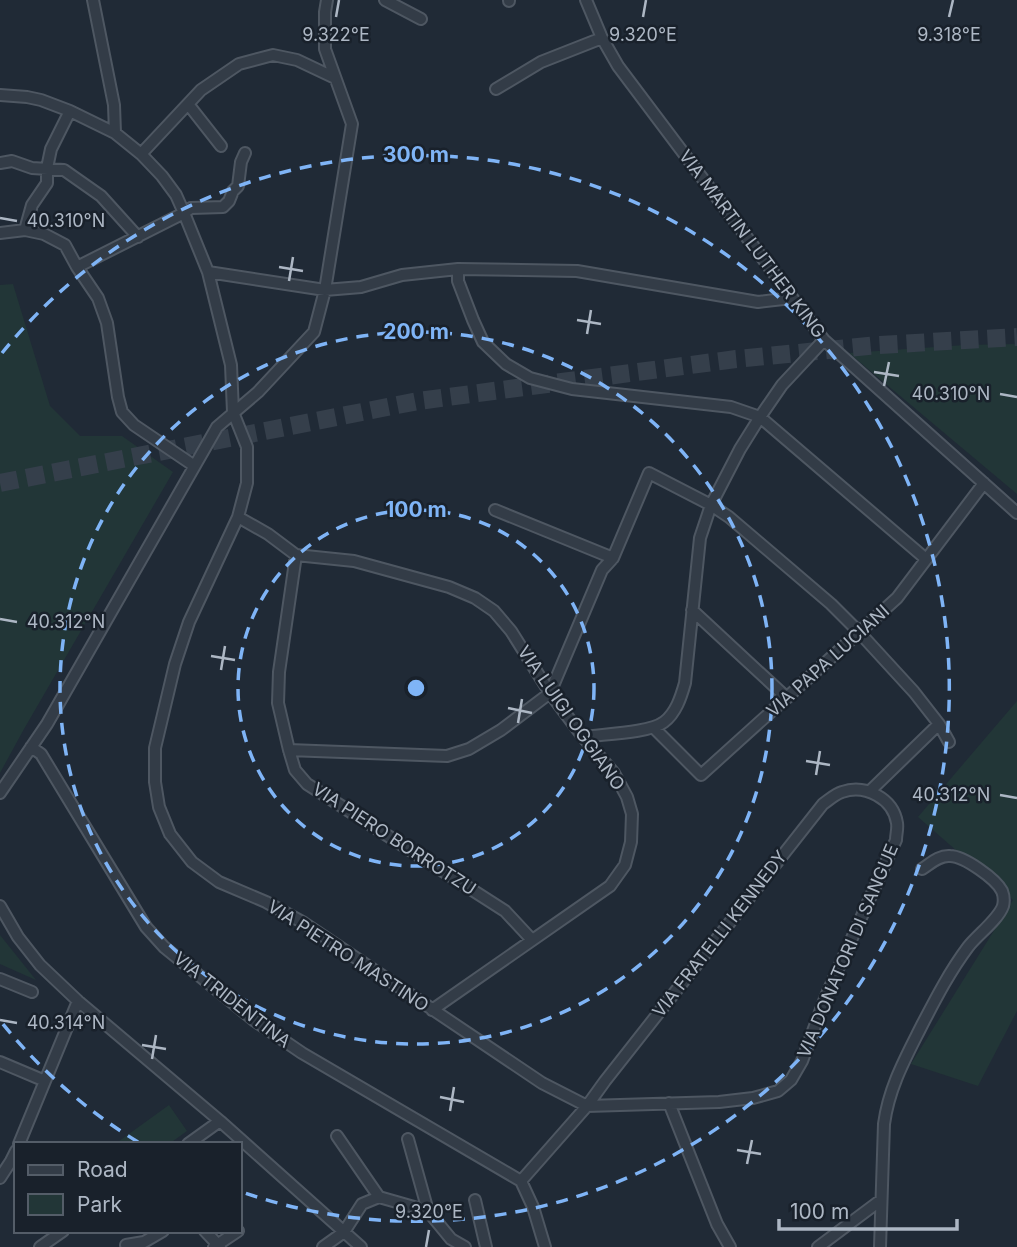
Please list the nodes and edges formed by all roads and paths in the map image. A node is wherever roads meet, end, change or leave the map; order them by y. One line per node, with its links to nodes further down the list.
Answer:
1 (93, 0): 12 (street)
2 (327, 0): 7 (street)
3 (385, 0): 5 (street)
4 (586, 0): 6 (street, VIA MARTIN LUTHER KING)
5 (421, 19)
6 (601, 38): 8 (street); 26 (street, VIA MARTIN LUTHER KING)
7 (335, 78): 10 (street); 25 (street)
8 (496, 89)
9 (0, 95): 11 (street, VIA PIETRO MASTINO)
10 (188, 104): 13 (street); 15 (street)
11 (70, 111): 12 (street, VIA PIETRO MASTINO); 17 (street)
12 (115, 133): 15 (street, VIA PIETRO MASTINO)
13 (221, 146)
14 (245, 153): 18 (street)
15 (141, 154): 18 (street, VIA PIETRO MASTINO)
16 (0, 163): 17 (street)
17 (47, 169): 19 (street); 21 (street)
18 (184, 213): 21 (street); 24 (street, VIA PIETRO MASTINO)
19 (25, 230): 20 (street); 22 (street)
20 (0, 233)
21 (138, 237): 22 (street)
22 (77, 267): 30 (street)
23 (458, 269): 25 (street); 26 (street); 29 (street)
24 (208, 272): 25 (street); 28 (street, VIA PIETRO MASTINO)
25 (325, 290): 28 (street)
26 (792, 298): 27 (street, VIA MARTIN LUTHER KING)
27 (824, 341): 29 (street); 31 (street, VIA MARTIN LUTHER KING)
28 (233, 412): 30 (street); 35 (street, VIA PIETRO MASTINO)
29 (760, 418): 32 (street); 38 (street)
30 (193, 466): 47 (street)
31 (984, 484): 34 (street, VIA MARTIN LUTHER KING); 38 (street, VIA PAPA LUCIANI)
32 (711, 505): 37 (street); 39 (street); 40 (street)
33 (495, 510): 37 (street)
34 (1017, 513)
35 (238, 517): 36 (street); 57 (street, VIA PIETRO MASTINO)
36 (296, 555): 41 (street, VIA LUIGI OGGIANO); 48 (street, VIA PIERO BORROTZU)
37 (613, 558): 41 (street)
38 (926, 559): 40 (street, VIA PAPA LUCIANI)
39 (692, 610): 42 (street); 44 (street)
40 (859, 632): 42 (street, VIA PAPA LUCIANI); 43 (street)
41 (551, 693): 45 (street, VIA LUIGI OGGIANO); 48 (street)
42 (787, 698): 44 (street, VIA PAPA LUCIANI)
43 (939, 724): 46 (street); 49 (street)
44 (654, 728): 45 (street)
45 (583, 737): 53 (street, VIA LUIGI OGGIANO)
46 (949, 742)
47 (31, 747): 50 (street); 69 (street, VIA TRIDENTINA)
48 (289, 750): 53 (street, VIA PIERO BORROTZU)
49 (870, 791): 60 (street, VIA DONATORI DI SANGUE); 61 (street, VIA FRATELLI KENNEDY)
50 (0, 793)
51 (922, 869): 72 (street)
52 (0, 906): 56 (street)
53 (532, 940): 57 (street, VIA LUIGI OGGIANO)
54 (0, 979): 55 (street)
55 (32, 992)
56 (78, 1001): 59 (street); 62 (street)
57 (432, 1010): 61 (street, VIA PIETRO MASTINO)
58 (0, 1062): 59 (street)
59 (45, 1081): 65 (street)
60 (669, 1103): 61 (street, VIA DONATORI DI SANGUE); 86 (street)
61 (587, 1107): 69 (street, VIA FRATELLI KENNEDY)
62 (220, 1121): 66 (street); 74 (street)
63 (337, 1136): 70 (street)
64 (408, 1139): 73 (street)
65 (20, 1142)
66 (191, 1142)
67 (14, 1155): 68 (street)
68 (0, 1178)
69 (521, 1181): 85 (street)
70 (379, 1197): 73 (street); 74 (street)
71 (475, 1200): 84 (street)
72 (881, 1200): 87 (street); 88 (street)
73 (428, 1211): 83 (street)
74 (344, 1232): 81 (street); 82 (street)
75 (60, 1233): 80 (street)
76 (160, 1233): 78 (street)
77 (236, 1233): 79 (street)
78 (126, 1245)
79 (217, 1246)
80 (40, 1247)
81 (323, 1247)
82 (361, 1247)
83 (465, 1247)
84 (486, 1247)
85 (545, 1247)
86 (730, 1247)
87 (818, 1247)
88 (880, 1247)

